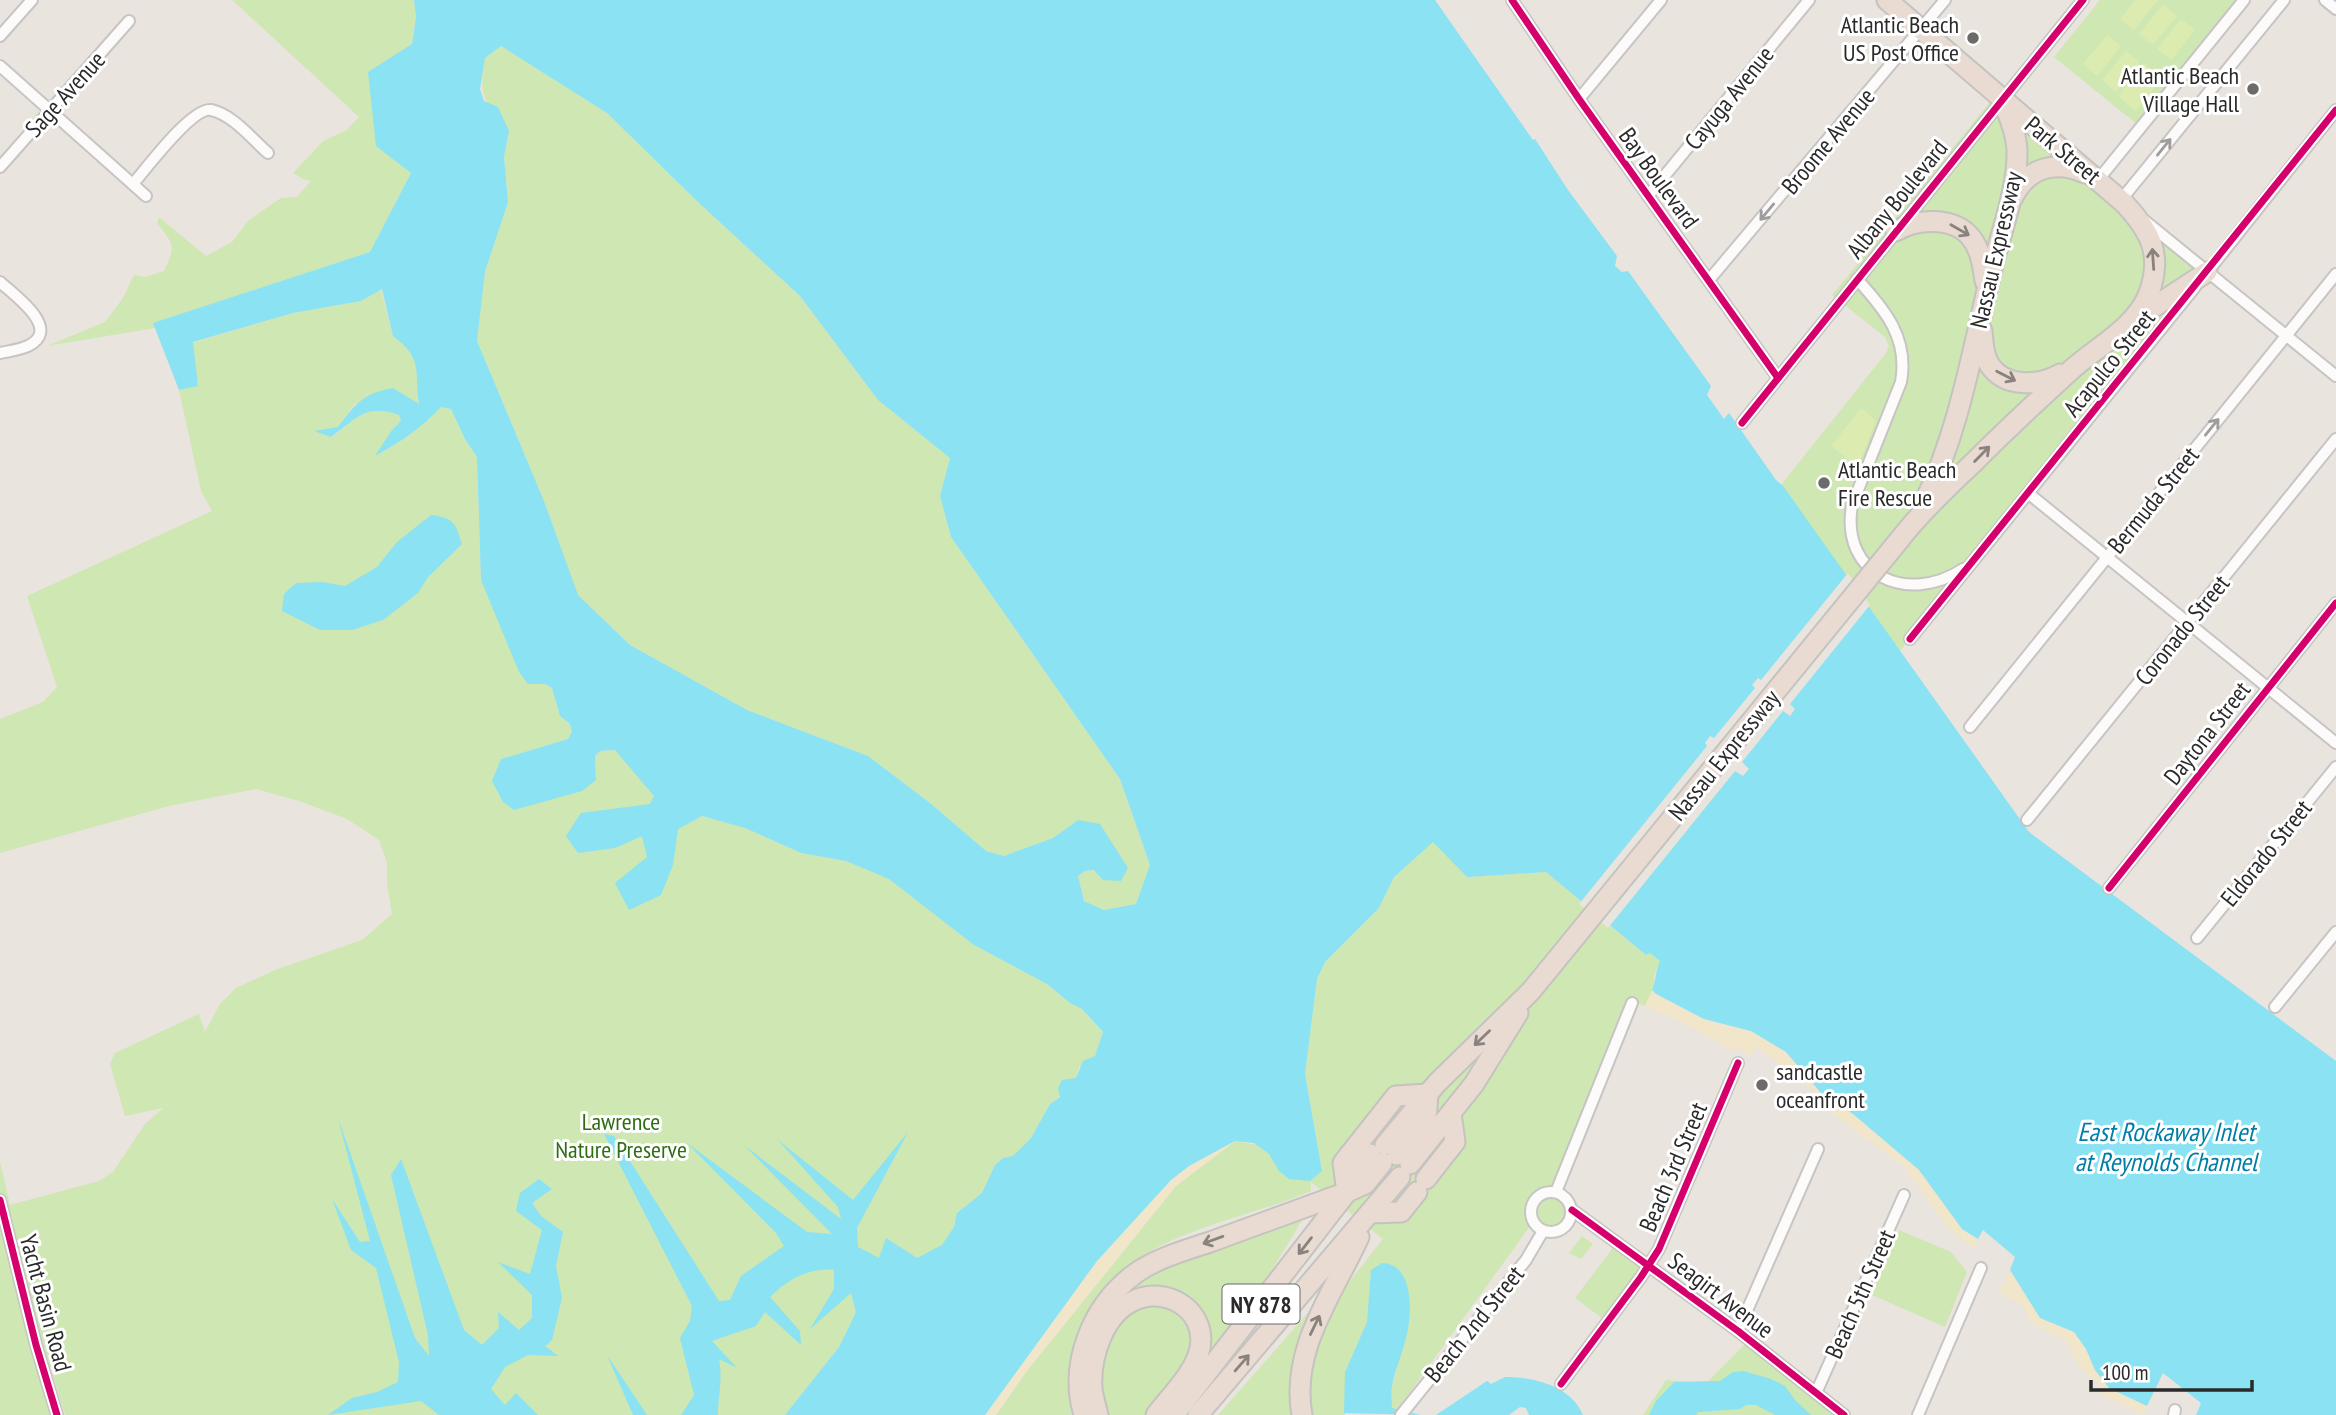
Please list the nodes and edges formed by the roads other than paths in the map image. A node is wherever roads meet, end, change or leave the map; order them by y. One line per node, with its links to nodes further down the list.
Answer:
1 (32, 0): 14 (street)
2 (1661, 0): 16 (street)
3 (1809, 0): 25 (street, Cayuga Avenue)
4 (1887, 0): 13 (highway, Park Street)
5 (1945, 0): 13 (street, Broome Avenue)
6 (2083, 0): 17 (street, Albany Boulevard)
7 (2244, 0): 22 (street)
8 (2284, 0): 26 (street, one-way to 8)
9 (2325, 0): 11 (street)
10 (1518, 3): 16 (street, Bay Boulevard)
11 (2336, 9)
12 (129, 21): 19 (street, Sage Avenue)
13 (1922, 30): 17 (highway, Park Street); 32 (street, Broome Avenue, one-way to 32)
14 (0, 36)
15 (0, 66): 19 (street)
16 (1579, 99): 25 (street, Bay Boulevard)
17 (2002, 99): 22 (highway, Park Street); 27 (highway, Nassau Expressway); 28 (street, Albany Boulevard)
18 (2336, 110): 29 (street, Acapulco Street)
19 (50, 111): 21 (street, Sage Avenue); 23 (street)
20 (268, 153): 23 (street)
21 (0, 167)
22 (2098, 180): 26 (highway, Park Street); 27 (highway)
23 (133, 184): 24 (street)
24 (146, 196)
25 (1648, 196): 32 (street, Bay Boulevard)
26 (2123, 202): 29 (street, Park Street); 36 (highway, Nassau Expressway, one-way to 26)
27 (2004, 218): 34 (highway, Nassau Expressway)
28 (1896, 231): 31 (street, Albany Boulevard); 34 (highway, one-way to 34)
29 (2207, 272): 36 (highway); 37 (street, Park Street); 44 (street, Acapulco Street)
30 (2336, 274): 37 (street, Bermuda Street)
31 (1857, 279): 41 (street, Albany Boulevard); 47 (street)
32 (1709, 280): 41 (street, Bay Boulevard)
33 (0, 282): 38 (street)
34 (1986, 293): 35 (highway, Nassau Expressway)
35 (1982, 319): 39 (highway, one-way to 39); 45 (highway, Nassau Expressway)
36 (2130, 322): 39 (highway, Nassau Expressway)
37 (2286, 336): 40 (street, Park Street); 46 (street, Bermuda Street, one-way to 37)
38 (0, 354)
39 (2074, 367): 45 (highway, Nassau Expressway, one-way to 39)
40 (2336, 376)
41 (1778, 378): 42 (street, Albany Boulevard)
42 (1742, 423)
43 (2336, 439): 49 (street, Coronado Street)
44 (2028, 493): 46 (street); 47 (street, Acapulco Street)
45 (1916, 519): 59 (highway, Nassau Expressway, bridge)
46 (2107, 557): 49 (street); 52 (street, Bermuda Street)
47 (1970, 564): 50 (street, Acapulco Street)
48 (2336, 603): 51 (street, Daytona Street)
49 (2187, 623): 51 (street); 55 (street, Coronado Street)
50 (1910, 639)
51 (2267, 688): 53 (street); 56 (street, Daytona Street)
52 (1970, 727)
53 (2336, 743)
54 (2336, 767): 58 (street, Eldorado Street)
55 (2027, 821)
56 (2109, 888)
57 (2336, 932): 61 (street)
58 (2197, 938)
59 (1531, 990): 63 (highway, Nassau Expressway, one-way to 63); 64 (highway, Nassau Expressway)
60 (1632, 1003): 68 (street)
61 (2275, 1007)
62 (1738, 1063): 74 (street, Beach 3rd Street)
63 (1427, 1094): 66 (highway, Nassau Expressway); 67 (highway)
64 (1451, 1113): 66 (highway, Nassau Expressway); 66 (highway)
65 (1818, 1149): 76 (street)
66 (1395, 1164): 67 (highway); 67 (highway); 72 (highway, Nassau Expressway)
67 (1347, 1192): 81 (highway, one-way to 81); 84 (highway, NY 878, one-way to 84)
68 (1556, 1192): 71 (street); 73 (street)
69 (1904, 1195): 78 (street, Beach 5th Street)
70 (0, 1200): 80 (street, Yacht Basin Road)
71 (1572, 1210): 73 (street); 74 (street, Seagirt Avenue)
72 (1370, 1213): 85 (highway, Nassau Expressway / NY 878, one-way to 72); 86 (highway, one-way to 72)
73 (1543, 1231): 79 (street, Beach 2nd Street)
74 (1649, 1265): 76 (street, Seagirt Avenue); 77 (street, Beach 3rd Street)
75 (1981, 1268): 88 (street)
76 (1738, 1331): 78 (street, Seagirt Avenue)
77 (1561, 1384)
78 (1816, 1393): 87 (street, Seagirt Avenue)
79 (1403, 1413)
80 (57, 1415)
81 (1084, 1415)
82 (1098, 1415): 83 (highway)
83 (1156, 1415)
84 (1174, 1415)
85 (1198, 1415)
86 (1302, 1415)
87 (1844, 1415)
88 (1918, 1415)

